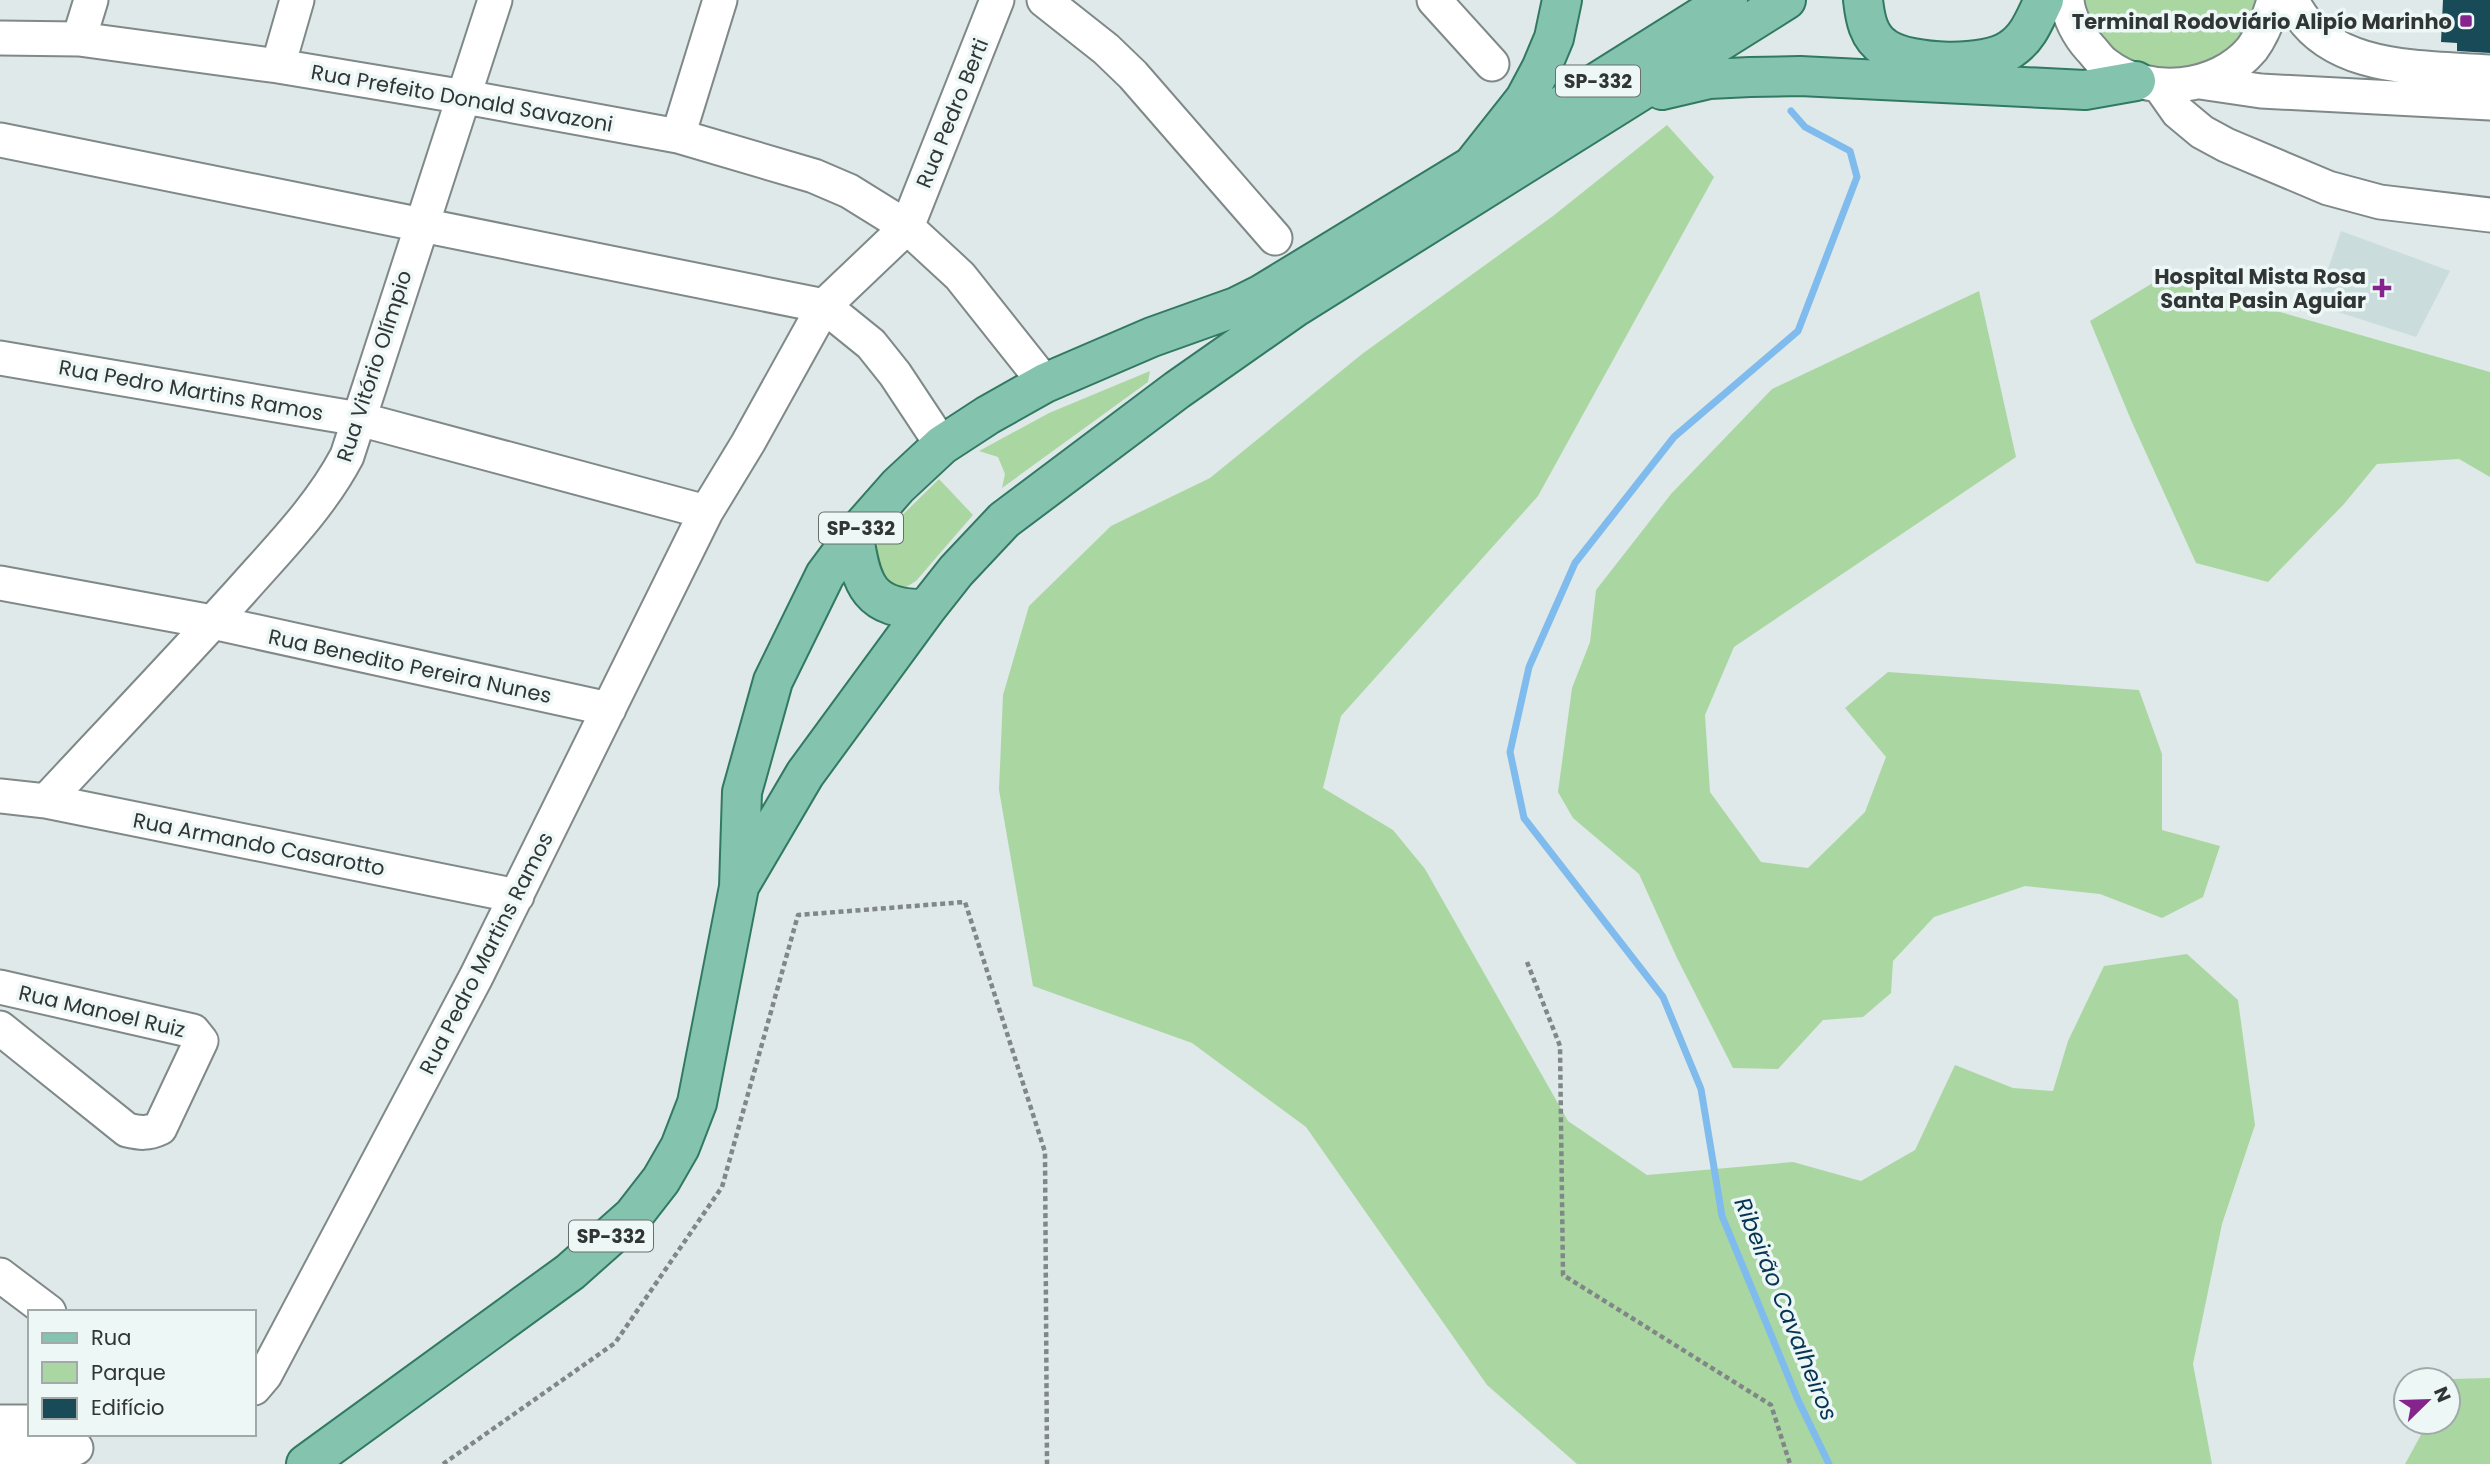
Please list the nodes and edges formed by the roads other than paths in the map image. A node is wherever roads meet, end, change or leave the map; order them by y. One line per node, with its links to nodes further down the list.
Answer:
1 (91, 0): 16 (street)
2 (297, 0): 18 (street)
3 (495, 0): 22 (street, Rua Vitório Olímpio)
4 (720, 0): 25 (street)
5 (997, 0): 30 (street, Rua Pedro Berti)
6 (1044, 0): 31 (street)
7 (1434, 0): 17 (street)
8 (1562, 0): 27 (main road)
9 (1786, 0): 14 (main road, SP-332)
10 (1863, 0): 13 (main road)
11 (2274, 0): 20 (street)
12 (2292, 0): 19 (street)
13 (2047, 2): 21 (street)
14 (1728, 18): 24 (main road, SP-332); 27 (main road, SP-332)
15 (0, 38): 16 (street, Rua Prefeito Donald Savazoni)
16 (79, 39): 18 (street, Rua Prefeito Donald Savazoni)
17 (1492, 64)
18 (278, 66): 22 (street, Rua Prefeito Donald Savazoni)
19 (2490, 72)
20 (2200, 82): 21 (street); 23 (street)
21 (2148, 83): 24 (main road); 28 (street)
22 (465, 97): 25 (street, Rua Prefeito Donald Savazoni); 29 (street, Rua Vitório Olímpio)
23 (2490, 103)
24 (1614, 108): 27 (main road, SP-332)
25 (678, 136): 30 (street, Rua Prefeito Donald Savazoni)
26 (0, 140): 29 (street)
27 (1474, 181): 34 (main road, SP-332); 40 (main road, SP-332)
28 (2490, 215)
29 (421, 224): 32 (street); 35 (street, Rua Vitório Olímpio)
30 (907, 227): 32 (street, Rua Pedro Martins Ramos); 34 (street, Rua Prefeito Donald Savazoni)
31 (1275, 238)
32 (824, 306): 36 (street); 37 (street, Rua Pedro Martins Ramos)
33 (0, 358): 35 (street, Rua Pedro Martins Ramos)
34 (1045, 383): 36 (main road, SP-332)
35 (359, 419): 37 (street, Rua Pedro Martins Ramos); 41 (street, Rua Vitório Olímpio)
36 (942, 445): 38 (main road, SP-332)
37 (706, 512): 42 (street, Rua Pedro Martins Ramos)
38 (854, 536): 40 (main road, SP-332); 45 (main road, SP-332)
39 (0, 583): 41 (street, Rua Benedito Pereira Nunes)
40 (926, 609): 45 (main road, SP-332)
41 (212, 622): 42 (street, Rua Benedito Pereira Nunes); 44 (street, Rua Vitório Olímpio)
42 (609, 709): 46 (street, Rua Pedro Martins Ramos)
43 (0, 796): 44 (street, Rua Armando Casarotto)
44 (46, 801): 46 (street, Rua Armando Casarotto)
45 (739, 887): 56 (main road, SP-332)
46 (517, 896): 51 (street, Rua Pedro Martins Ramos)
47 (0, 987): 48 (street, Rua Manoel Ruiz)
48 (0, 1028)
49 (0, 1275): 50 (street)
50 (46, 1310)
51 (256, 1386)
52 (0, 1422): 53 (street)
53 (28, 1422)
54 (77, 1449): 55 (street)
55 (0, 1450)
56 (306, 1464)

